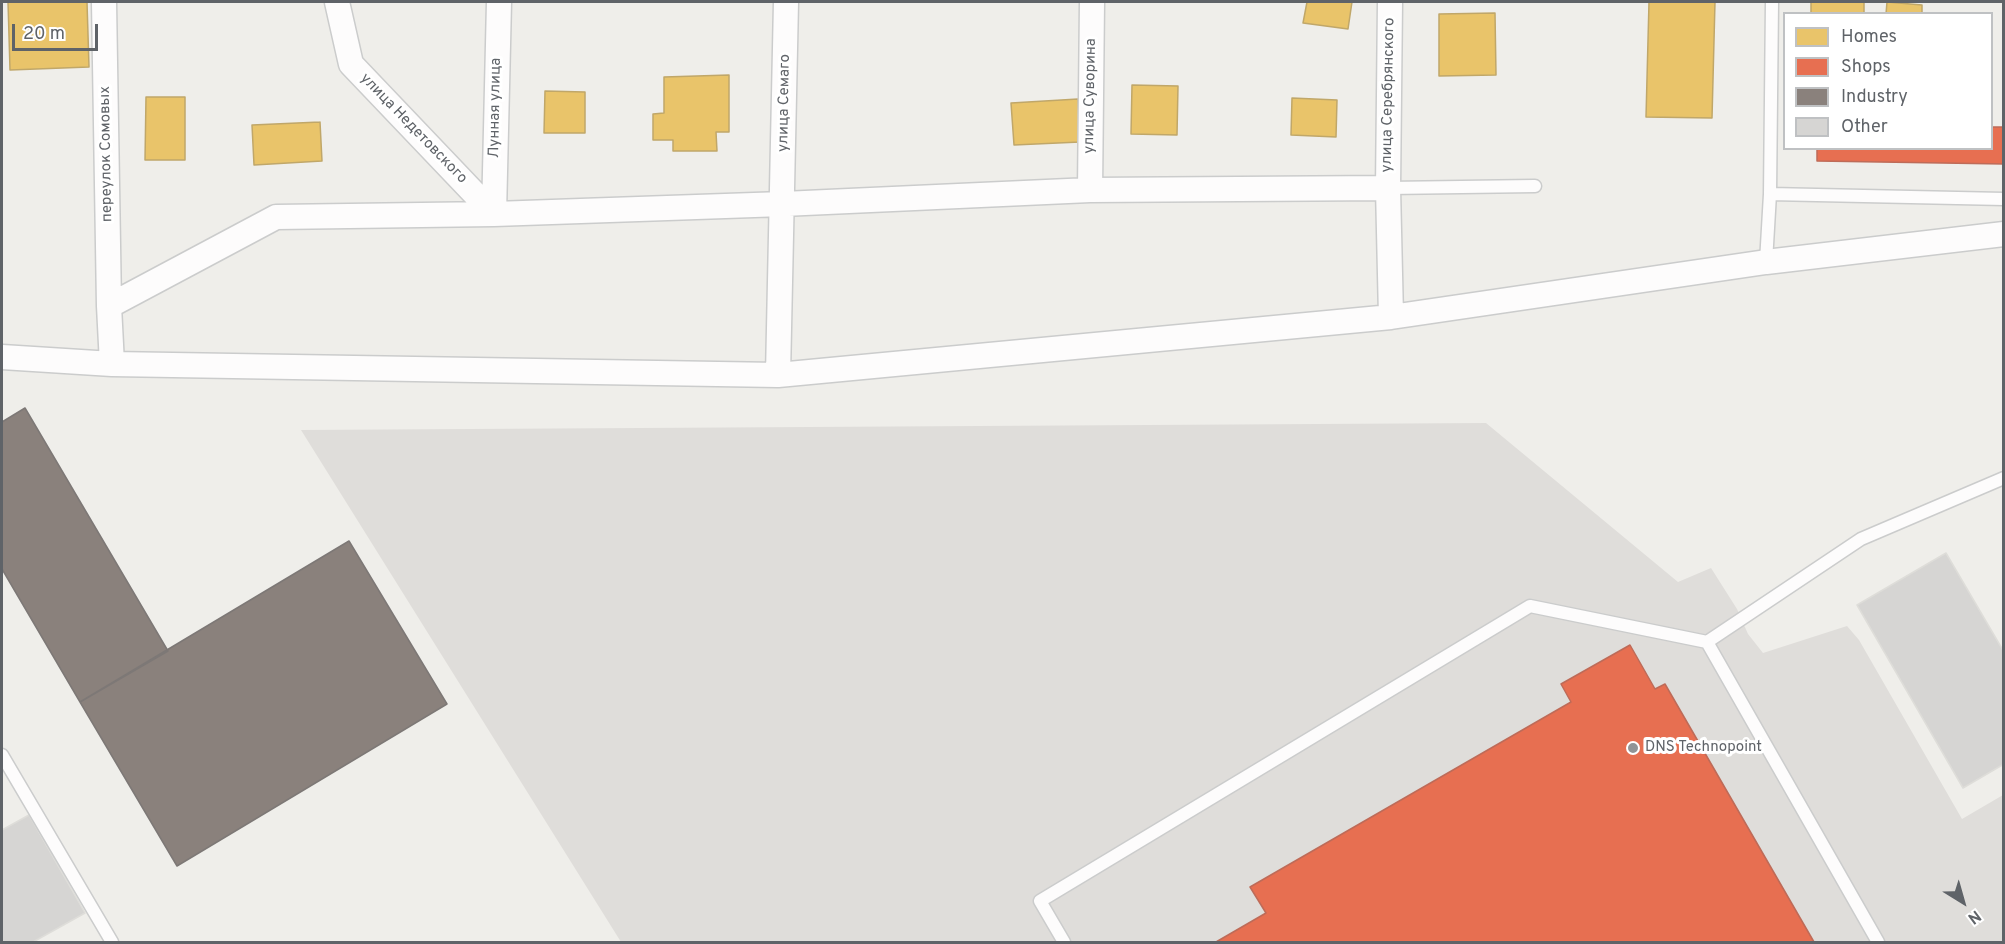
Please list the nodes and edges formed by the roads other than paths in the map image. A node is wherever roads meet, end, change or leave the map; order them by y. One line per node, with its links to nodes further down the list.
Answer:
1 (104, 2): 17 (street, переулок Сомовых)
2 (337, 2): 14 (street, улица Недетовского)
3 (498, 2): 14 (street, Лунная улица)
4 (786, 2): 13 (street, улица Семаго)
5 (1092, 2): 10 (street, улица Суворина)
6 (1390, 2): 9 (street, улица Серебрянского)
7 (1772, 2): 11 (lane)
8 (1535, 186): 9 (lane)
9 (1388, 188): 10 (street); 18 (street, улица Серебрянского)
10 (1090, 190): 13 (street)
11 (1770, 194): 12 (lane); 16 (lane)
12 (2004, 199)
13 (783, 204): 14 (street); 21 (street, улица Семаго)
14 (494, 214): 17 (street)
15 (2004, 234): 16 (street)
16 (1766, 262): 18 (street)
17 (109, 306): 20 (street, переулок Сомовых)
18 (1391, 317): 21 (street)
19 (2, 357): 20 (street)
20 (112, 364): 21 (street)
21 (778, 375)
22 (2004, 478): 23 (lane)
23 (1707, 642): 26 (lane); 27 (lane)
24 (2, 758): 25 (lane)
25 (112, 942)
26 (1064, 942)
27 (1878, 942)

